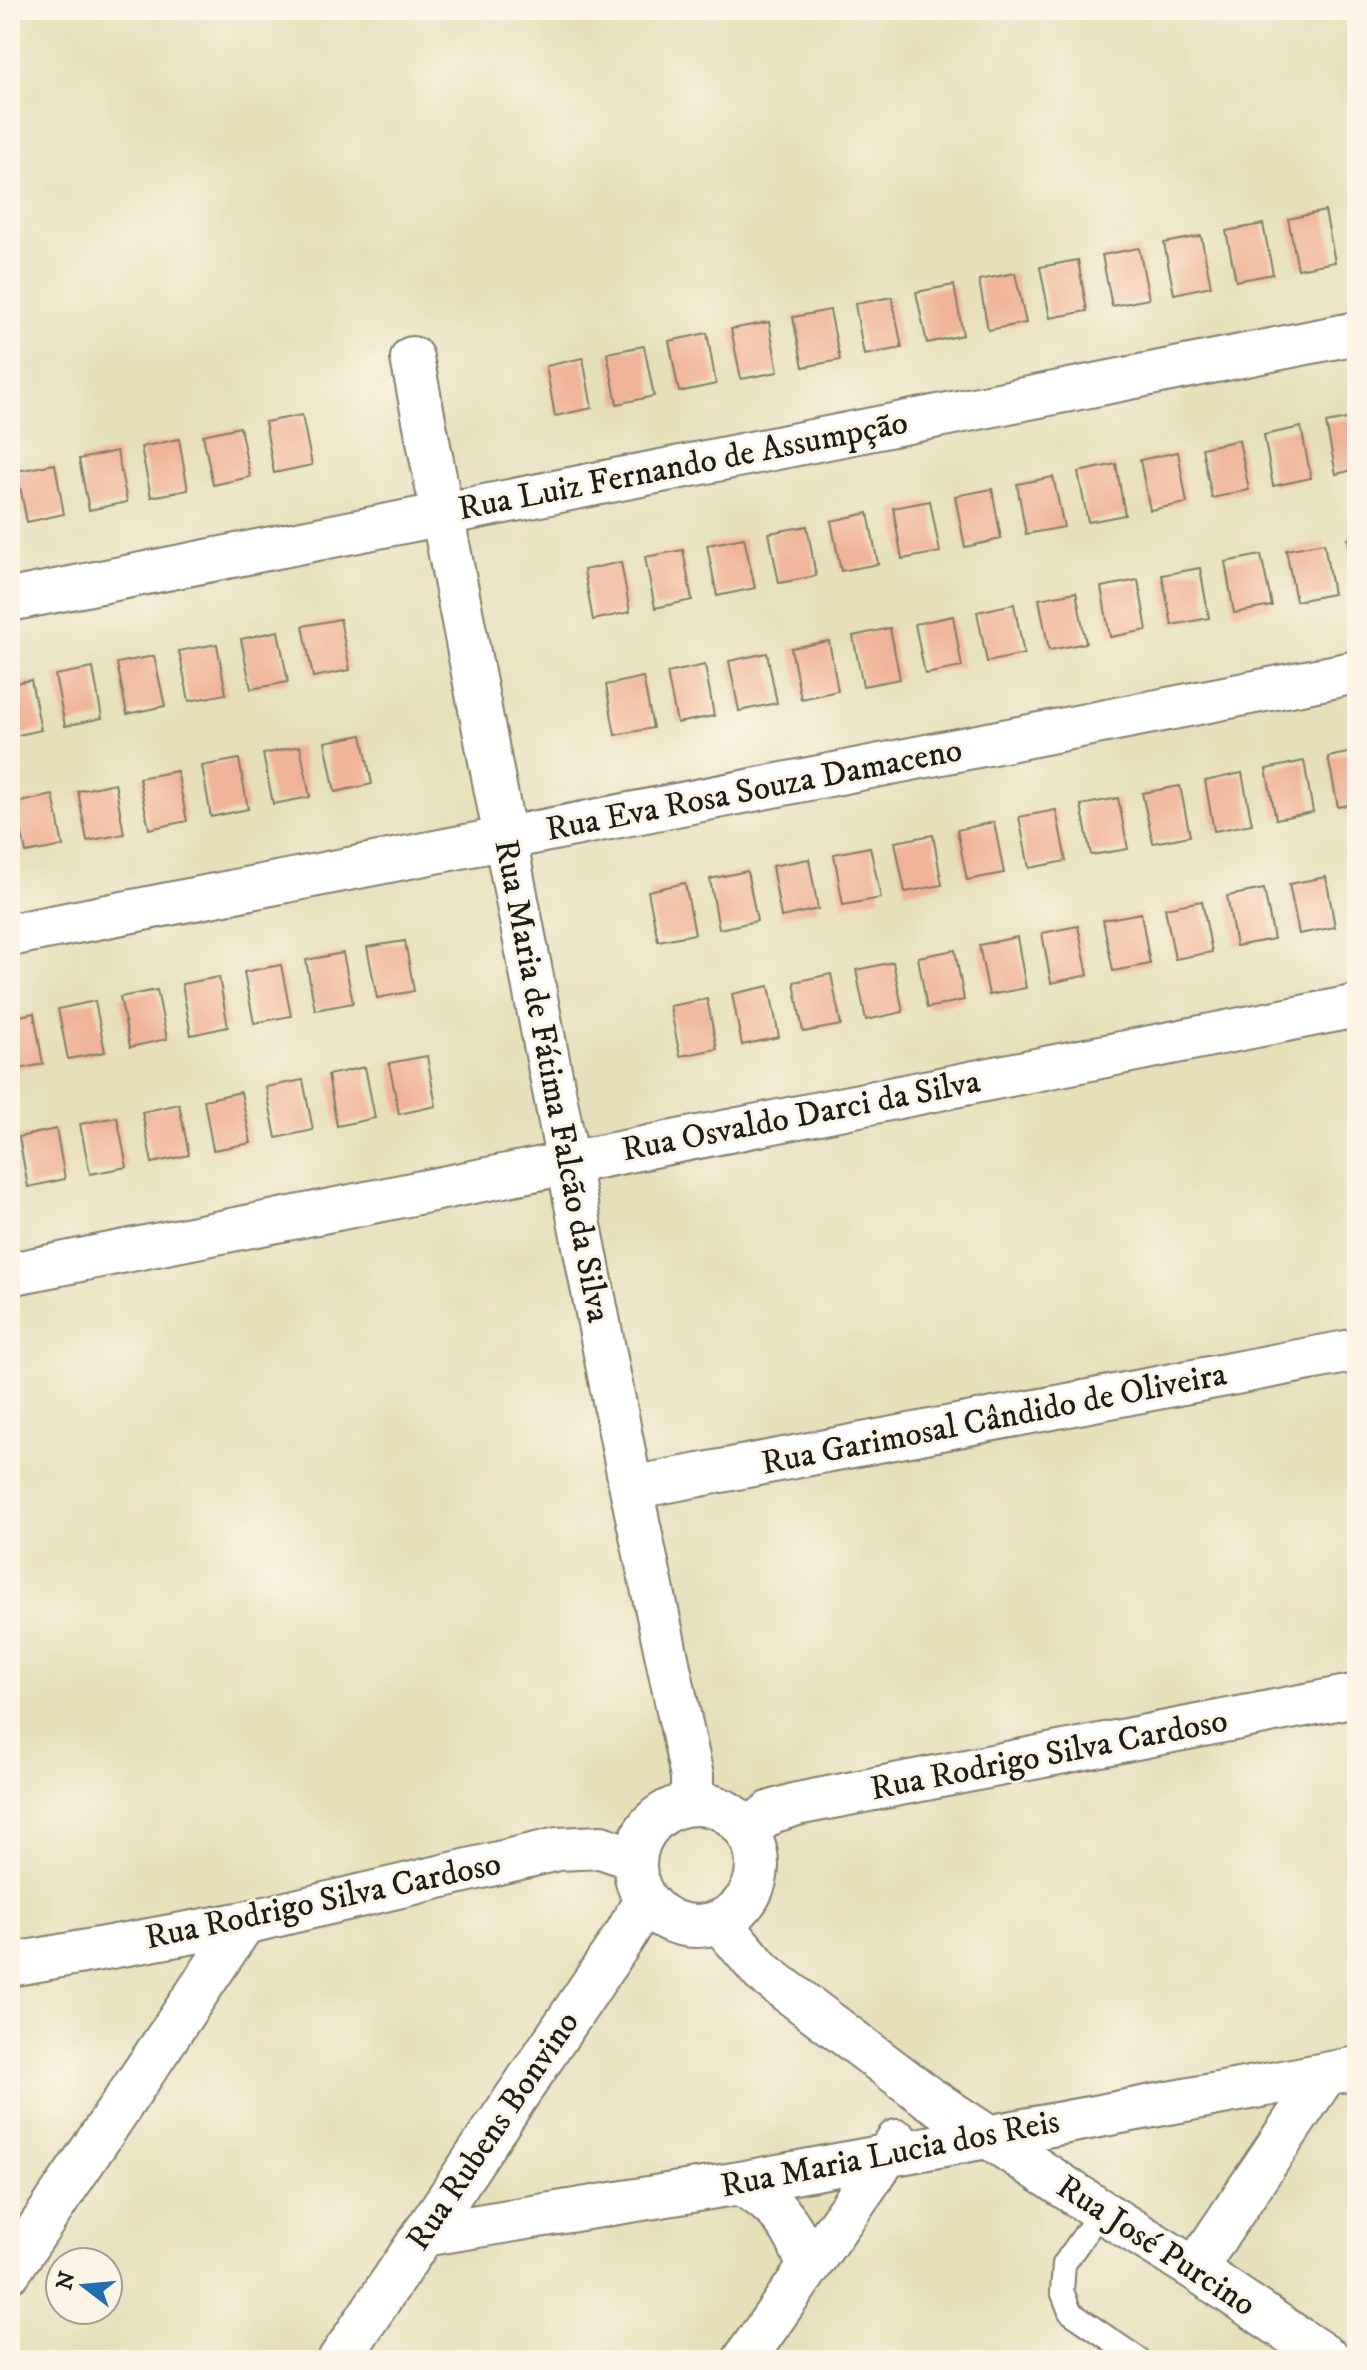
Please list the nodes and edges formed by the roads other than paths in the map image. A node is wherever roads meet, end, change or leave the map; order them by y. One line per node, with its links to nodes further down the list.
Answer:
1 (1357, 333): 3 (street, Rua Luiz Fernando de Assumpção)
2 (412, 358): 3 (street, Rua Maria de Fátima Falcão da Silva)
3 (442, 514): 4 (street, Rua Luiz Fernando de Assumpção); 6 (street, Rua Maria de Fátima Falcão da Silva)
4 (10, 600)
5 (1357, 672): 6 (street, Rua Eva Rosa Souza Damaceno)
6 (505, 838): 7 (street, Rua Eva Rosa Souza Damaceno); 9 (street, Rua Maria de Fátima Falcão da Silva)
7 (10, 935)
8 (1357, 1006): 9 (street, Rua Osvaldo Darci da Silva)
9 (568, 1163): 10 (street, Rua Osvaldo Darci da Silva); 12 (street, Rua Maria de Fátima Falcão da Silva)
10 (10, 1274)
11 (1357, 1350): 12 (street, Rua Garimosal Cândido de Oliveira)
12 (631, 1488): 14 (street, Rua Maria de Fátima Falcão da Silva)
13 (1357, 1695): 15 (street, Rua Rodrigo Silva Cardoso)
14 (692, 1804): 15 (street); 16 (street)
15 (747, 1831): 18 (street)
16 (635, 1859): 17 (street); 19 (street, Rua Rodrigo Silva Cardoso)
17 (645, 1900): 18 (street); 27 (street, Rua Rubens Bonvino)
18 (720, 1922): 22 (street, Rua José Purcino)
19 (244, 1923): 20 (street, Rua Rodrigo Silva Cardoso); 30 (street)
20 (10, 1965)
21 (1341, 2072): 23 (street, Rua Maria Lucia dos Reis); 29 (street)
22 (929, 2098): 23 (street, Rua José Purcino); 24 (street)
23 (984, 2136): 24 (street, Rua Maria Lucia dos Reis); 26 (street, Rua José Purcino)
24 (888, 2154): 25 (street, Rua Maria Lucia dos Reis); 28 (street)
25 (740, 2183): 27 (street, Rua Maria Lucia dos Reis); 28 (street)
26 (1101, 2211): 29 (street, Rua José Purcino); 33 (lane)
27 (423, 2235): 31 (street, Rua Rubens Bonvino)
28 (808, 2266): 32 (street)
29 (1195, 2269): 34 (street, Rua José Purcino)
30 (10, 2271)
31 (339, 2360)
32 (744, 2360)
33 (1140, 2360)
34 (1331, 2360)

